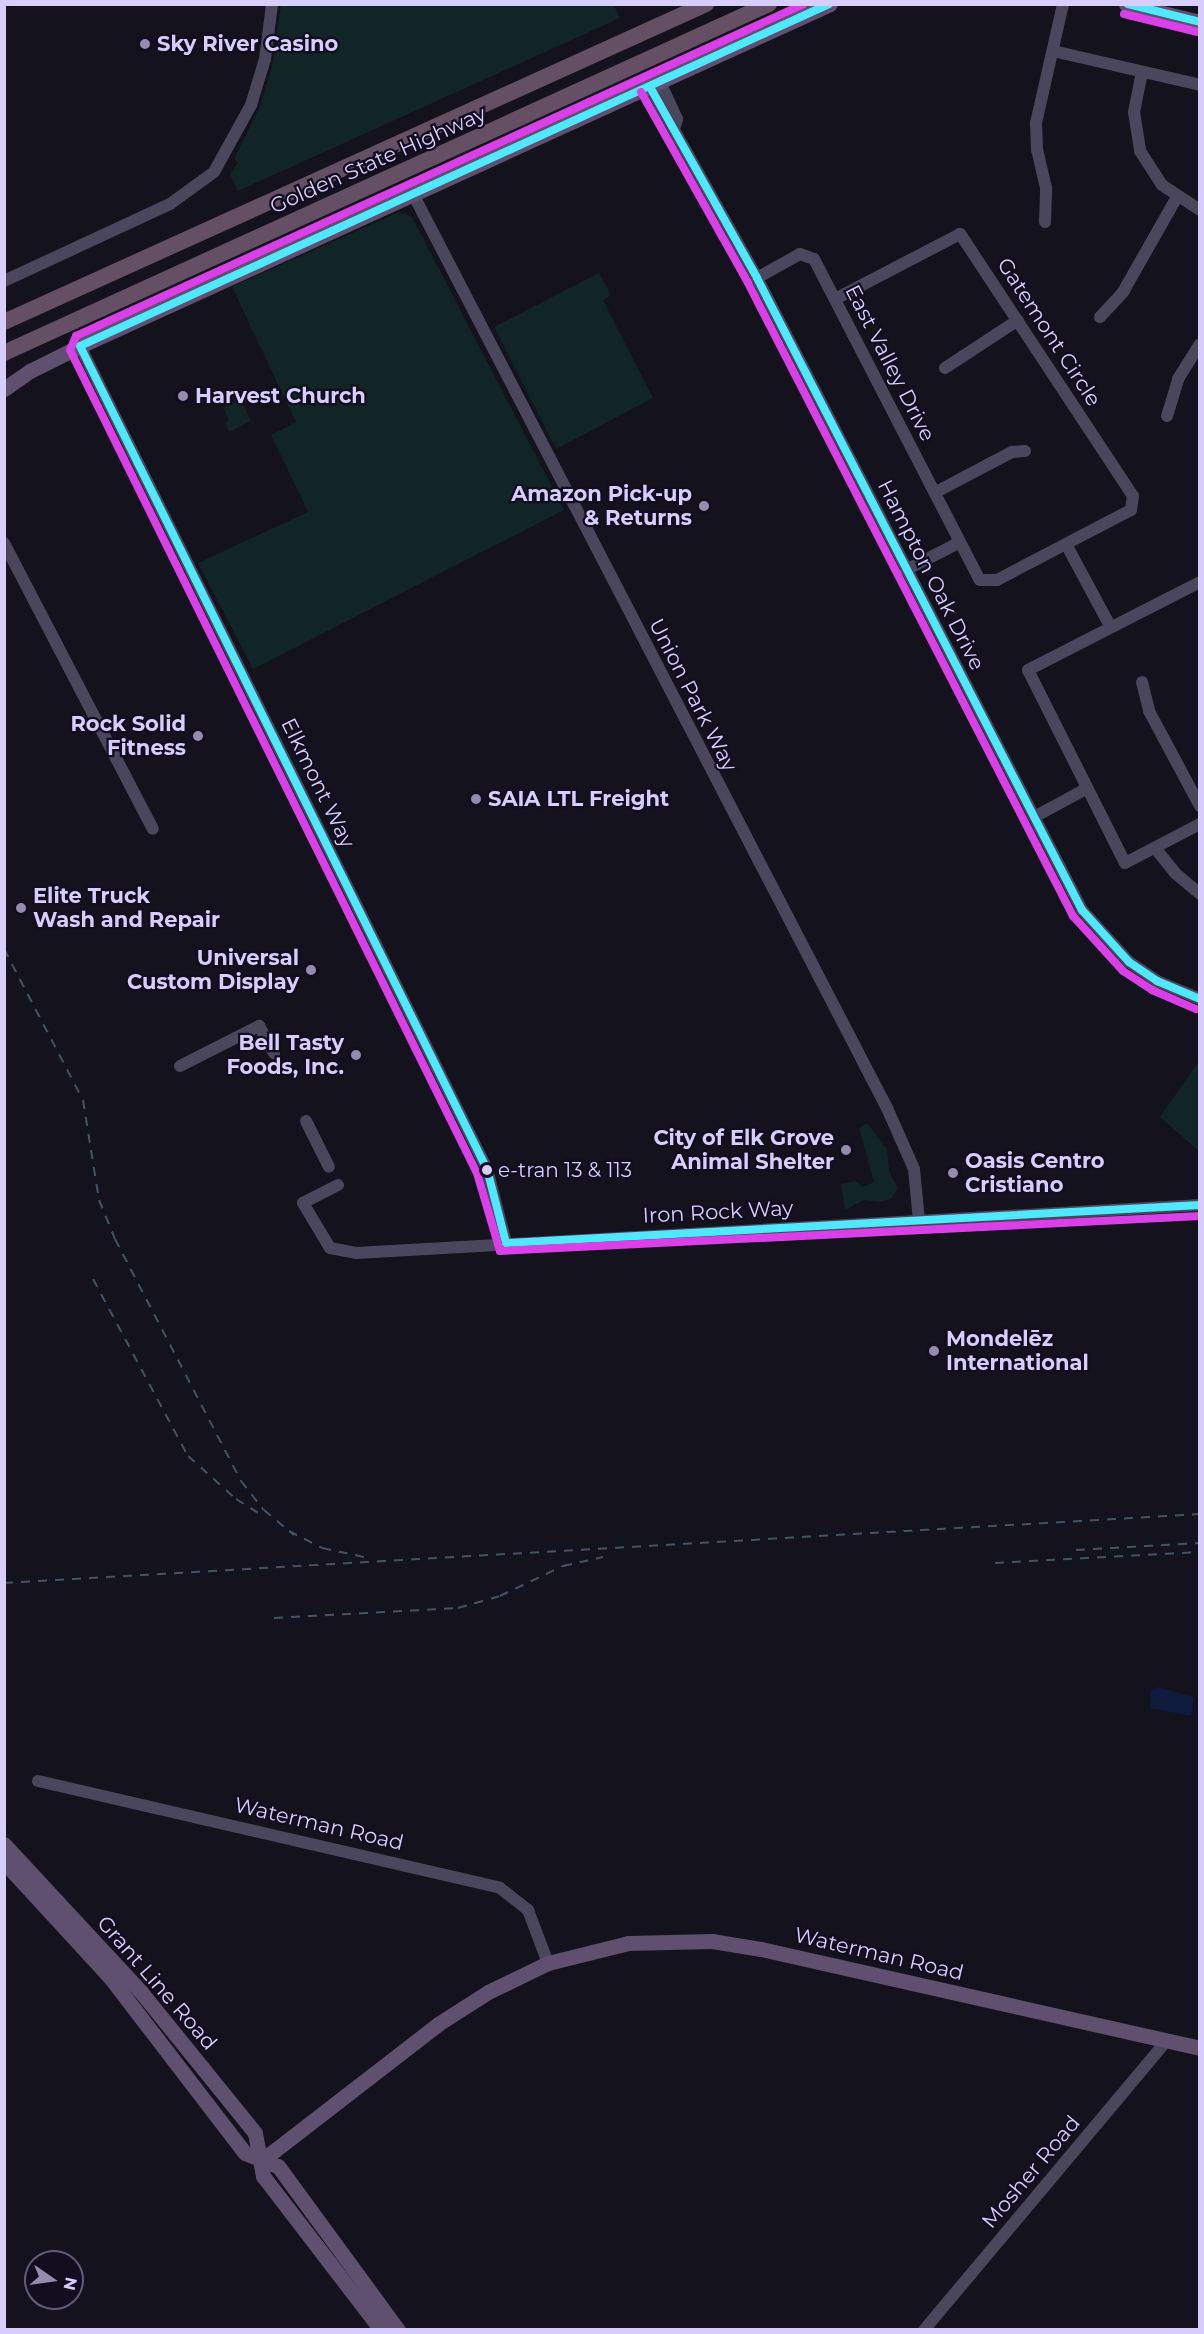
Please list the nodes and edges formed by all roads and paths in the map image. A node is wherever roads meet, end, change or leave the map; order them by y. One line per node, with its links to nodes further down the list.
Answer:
1 (272, 4): 17 (street)
2 (706, 4): 21 (highway, Golden State Highway)
3 (769, 4): 24 (highway, Golden State Highway)
4 (830, 4): 10 (main road)
5 (1064, 4): 8 (street)
6 (1126, 4): 7 (main road)
7 (1200, 22)
8 (1053, 51): 9 (street); 15 (street)
9 (1142, 72): 11 (street); 13 (street)
10 (655, 84): 12 (main road); 16 (street, Hampton Oak Drive)
11 (1200, 85)
12 (413, 194): 22 (main road); 51 (street, Union Park Way)
13 (1177, 197): 14 (street); 19 (street)
14 (1200, 210)
15 (1045, 222)
16 (757, 278): 18 (street, East Valley Drive); 33 (street, Hampton Oak Drive)
17 (4, 281)
18 (835, 299): 20 (street, Gatemont Circle); 29 (street, East Valley Drive)
19 (1100, 316)
20 (1018, 320): 25 (street); 32 (street, Gatemont Circle)
21 (4, 322)
22 (80, 346): 26 (main road); 52 (street, Elkmont Way)
23 (1198, 350): 27 (street)
24 (4, 353)
25 (945, 368)
26 (4, 388)
27 (1167, 416)
28 (1025, 451): 29 (street)
29 (936, 492): 31 (street, East Valley Drive)
30 (4, 543): 41 (street)
31 (958, 543): 32 (street, East Valley Drive); 33 (street)
32 (1067, 546): 35 (street)
33 (906, 570): 39 (street, Hampton Oak Drive)
34 (1200, 582): 35 (street)
35 (1110, 626): 37 (street)
36 (1142, 682): 38 (street)
37 (1086, 789): 39 (street); 42 (street)
38 (1200, 806)
39 (1034, 817): 44 (street, Hampton Oak Drive)
40 (1200, 824): 42 (street)
41 (153, 829)
42 (1155, 848): 43 (street)
43 (1200, 894)
44 (1200, 999)
45 (274, 1053): 46 (street)
46 (180, 1066)
47 (306, 1121): 48 (street)
48 (329, 1167)
49 (338, 1185): 52 (street, Iron Rock Way)
50 (1200, 1205): 51 (street, Iron Rock Way)
51 (919, 1221): 52 (street, Iron Rock Way)
52 (506, 1243)
53 (38, 1781): 56 (street, Waterman Road)
54 (4, 1844): 59 (main road, Grant Line Road)
55 (4, 1862): 59 (main road, Grant Line Road)
56 (548, 1963): 57 (main road, Waterman Road); 59 (main road, Waterman Road)
57 (1167, 2040): 58 (main road, Waterman Road); 62 (street, Mosher Road)
58 (1200, 2048)
59 (261, 2161): 60 (main road, Grant Line Road); 61 (main road, Grant Line Road)
60 (381, 2330)
61 (398, 2330)
62 (924, 2330)

